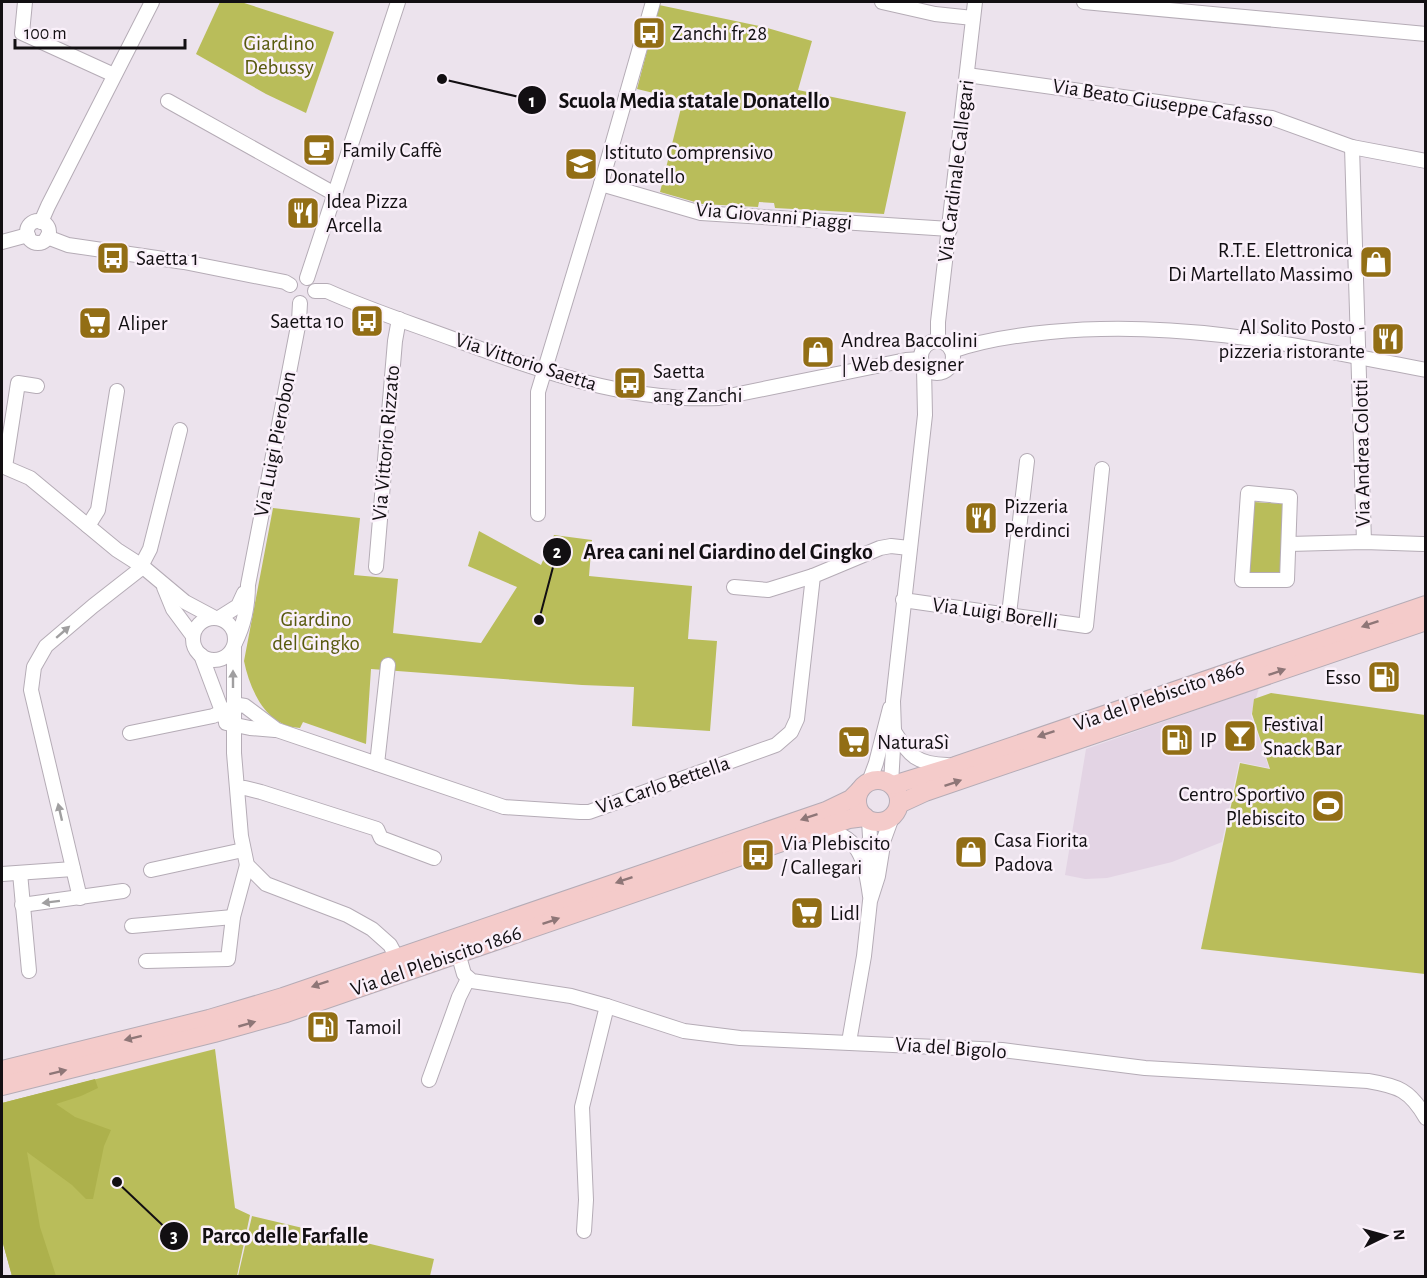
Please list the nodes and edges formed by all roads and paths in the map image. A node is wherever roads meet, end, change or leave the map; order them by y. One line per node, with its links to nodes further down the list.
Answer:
1 (26, 2): 10 (street)
2 (152, 2): 10 (street)
3 (398, 2): 16 (street)
4 (653, 2): 15 (street)
5 (882, 2): 8 (street)
6 (975, 2): 8 (street, Via Cardinale Callegari)
7 (1084, 2): 9 (street)
8 (973, 18): 11 (street, Via Cardinale Callegari)
9 (1425, 34)
10 (114, 75): 17 (street)
11 (968, 75): 13 (street, Via Beato Giuseppe Cafasso); 18 (street, Via Cardinale Callegari)
12 (168, 101): 16 (street)
13 (1352, 147): 14 (street, Via Beato Giuseppe Cafasso); 29 (street, Via Andrea Colotti)
14 (1425, 161)
15 (601, 184): 18 (street, Via Giovanni Piaggi); 32 (street)
16 (333, 194): 22 (street)
17 (42, 222): 19 (street); 20 (street)
18 (950, 230): 27 (street, Via Cardinale Callegari)
19 (28, 236): 20 (street); 21 (street)
20 (47, 237): 23 (street)
21 (2, 242)
22 (307, 278): 23 (street); 24 (street)
23 (291, 285): 25 (street)
24 (315, 291): 25 (street); 26 (street, Via Vittorio Saetta)
25 (300, 303): 51 (street, Via Luigi Pierobon)
26 (399, 319): 32 (street, Via Vittorio Saetta); 48 (street, Via Vittorio Rizzato)
27 (938, 341): 28 (street); 30 (street)
28 (952, 351): 29 (street); 33 (street)
29 (1359, 357): 31 (street); 43 (street, Via Andrea Colotti)
30 (922, 363): 32 (street, Via Vittorio Saetta); 33 (street); 36 (street)
31 (1425, 370)
32 (543, 372): 41 (street)
33 (938, 374): 36 (street)
34 (37, 386): 39 (street)
35 (117, 391): 42 (street)
36 (925, 415): 46 (street)
37 (180, 430): 47 (street)
38 (1027, 461): 55 (street)
39 (3, 466): 42 (street)
40 (1102, 469): 55 (street, Via Luigi Borelli)
41 (538, 514)
42 (87, 526): 47 (street)
43 (1364, 542): 44 (street, Via Andrea Colotti); 45 (street, Via Andrea Colotti)
44 (1289, 544): 44 (street)
45 (1423, 544)
46 (909, 548): 49 (street); 53 (street)
47 (142, 566): 50 (street); 78 (street, one-way to 47)
48 (376, 567)
49 (813, 576): 52 (street); 67 (street, Via Carlo Bettella)
50 (162, 583): 56 (street); 58 (street)
51 (248, 585): 56 (street, Via Luigi Pierobon); 59 (street, Via Luigi Pierobon)
52 (734, 587)
53 (903, 600): 55 (street, Via Luigi Borelli); 62 (street)
54 (1425, 605): 68 (main road, Via del Plebiscito 1866, one-way to 68)
55 (1009, 614)
56 (217, 618): 58 (street); 59 (street)
57 (1425, 621): 72 (main road, Via del Plebiscito 1866, one-way to 57)
58 (193, 636): 60 (street)
59 (234, 645): 60 (street); 63 (street, one-way to 59)
60 (201, 655): 63 (street)
61 (388, 665): 67 (street)
62 (892, 700): 65 (street); 70 (street)
63 (229, 717): 64 (street, Via Carlo Bettella); 64 (street, Via Carlo Bettella); 66 (street); 71 (street)
64 (277, 730): 67 (street, Via Carlo Bettella)
65 (894, 731): 68 (street); 69 (street)
66 (130, 733)
67 (377, 764)
68 (955, 766): 69 (main road, Via del Plebiscito 1866)
69 (892, 784): 70 (main road); 72 (main road)
70 (864, 786): 73 (main road); 90 (main road, Via del Plebiscito 1866, one-way to 90)
71 (238, 789): 75 (street); 76 (street)
72 (895, 811): 73 (main road); 85 (street)
73 (867, 819): 74 (main road, Via del Plebiscito 1866); 81 (street)
74 (813, 831): 81 (street); 89 (main road, Via del Plebiscito 1866, one-way to 74)
75 (243, 850): 77 (street); 79 (street)
76 (434, 858)
77 (246, 865): 87 (street); 90 (street)
78 (73, 869): 80 (street); 84 (street)
79 (151, 870)
80 (20, 873): 82 (street); 86 (street)
81 (867, 873): 85 (street)
82 (2, 874)
83 (123, 891): 84 (street)
84 (80, 898): 86 (street, one-way to 86)
85 (870, 901): 95 (street)
86 (22, 905): 92 (street)
87 (233, 917): 88 (street); 91 (street)
88 (132, 926)
89 (458, 953): 93 (street); 98 (main road, Via del Plebiscito 1866, one-way to 89)
90 (397, 958): 96 (main road, Via del Plebiscito 1866, one-way to 96)
91 (146, 961)
92 (29, 971)
93 (468, 979): 94 (street, Via del Bigolo); 97 (street)
94 (607, 1006): 95 (street, Via del Bigolo); 100 (street)
95 (849, 1042): 99 (street, Via del Bigolo)
96 (2, 1070)
97 (429, 1080)
98 (2, 1086)
99 (1425, 1118)
100 (584, 1231)

